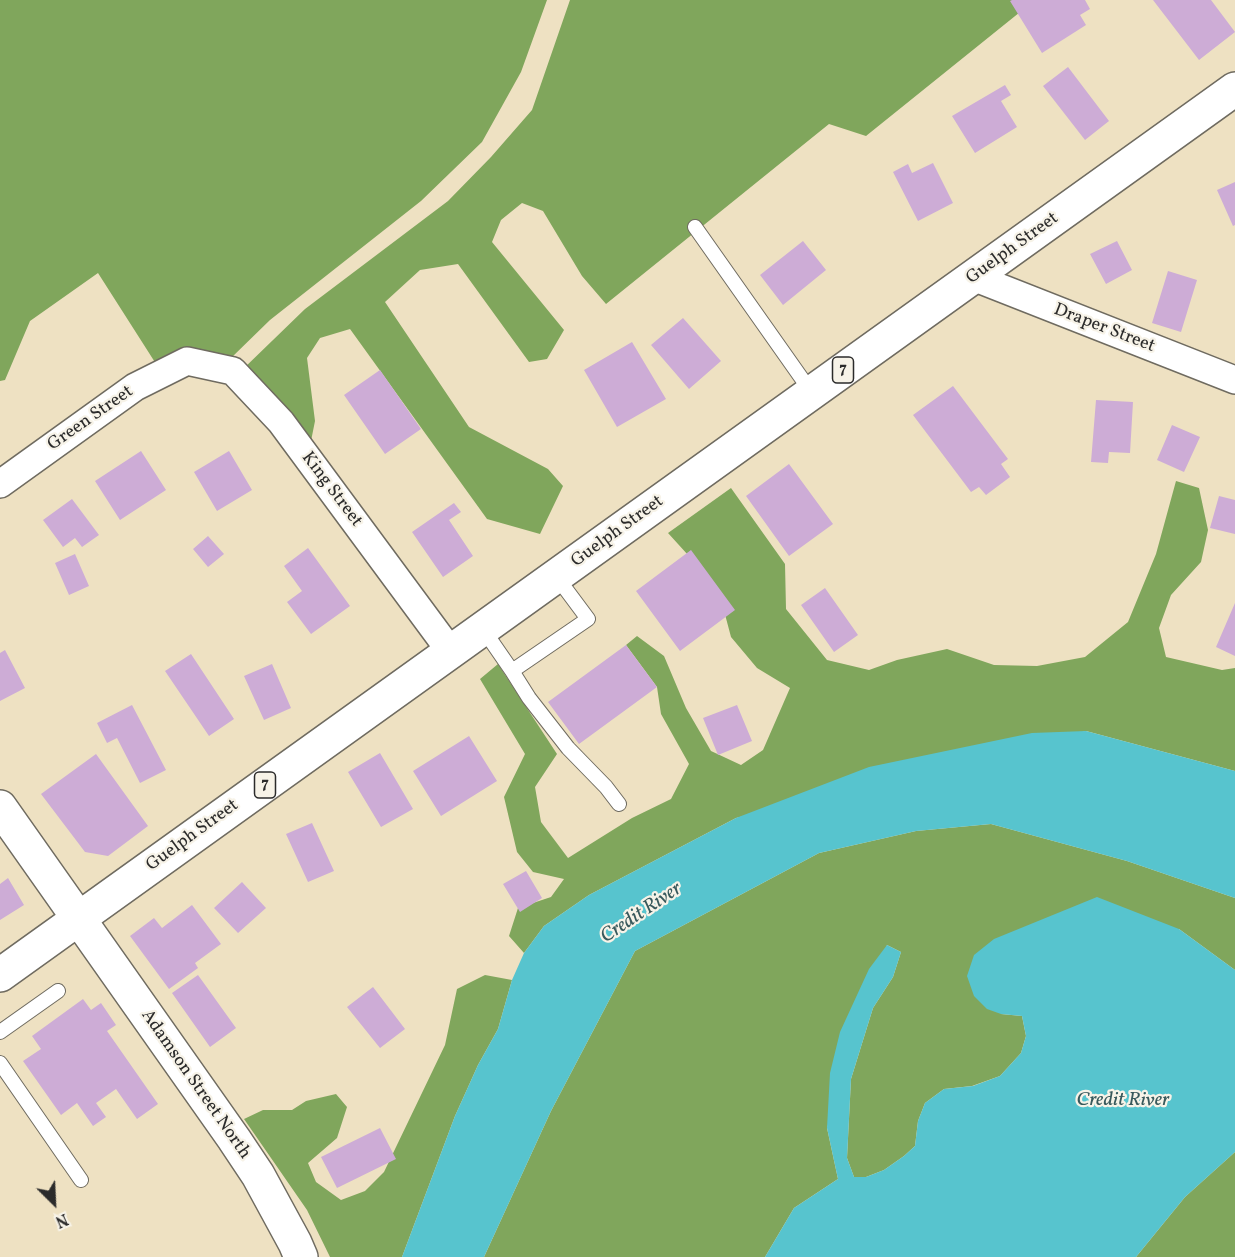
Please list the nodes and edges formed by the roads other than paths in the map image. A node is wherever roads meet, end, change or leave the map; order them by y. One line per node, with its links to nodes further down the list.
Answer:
1 (1235, 89): 3 (main road, Guelph Street / 7)
2 (695, 227): 6 (lane)
3 (973, 277): 5 (street, Draper Street); 6 (main road, Guelph Street / 7)
4 (187, 361): 7 (street, Green Street); 10 (street, King Street)
5 (1235, 380)
6 (812, 393): 8 (main road, Guelph Street / 7)
7 (0, 484)
8 (556, 576): 9 (main road, Guelph Street / 7); 11 (lane)
9 (483, 629): 10 (main road, Guelph Street / 7); 11 (lane)
10 (451, 651): 14 (main road, Guelph Street / 7)
11 (512, 671): 12 (lane)
12 (619, 804)
13 (0, 807): 14 (main road, Adamson Street North)
14 (79, 919): 15 (main road, Guelph Street / 7); 20 (main road, Adamson Street North)
15 (0, 975)
16 (58, 991): 17 (lane)
17 (0, 1032)
18 (0, 1063): 19 (lane)
19 (81, 1180)
20 (301, 1257)

